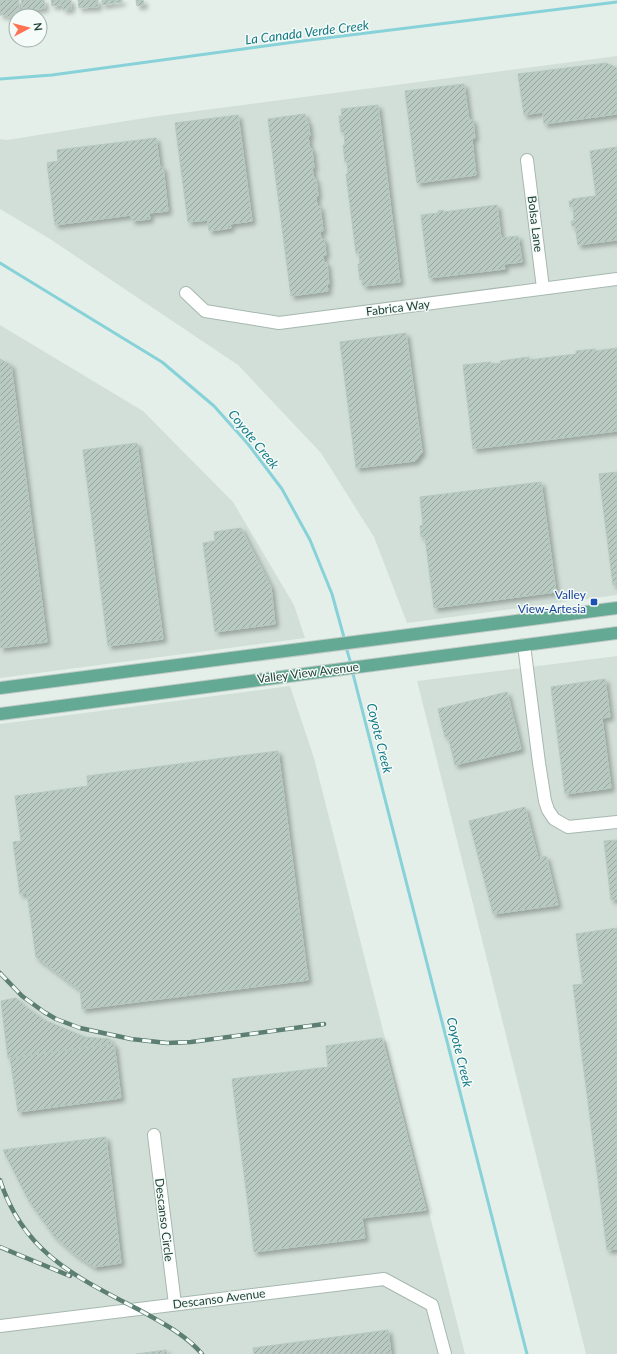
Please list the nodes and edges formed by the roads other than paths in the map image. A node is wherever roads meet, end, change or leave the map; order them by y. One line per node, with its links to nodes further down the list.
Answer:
1 (527, 160): 3 (street, Bolsa Lane)
2 (617, 279): 3 (street, Fabrica Way)
3 (543, 288): 4 (street, Fabrica Way)
4 (186, 293)
5 (617, 608): 8 (main road, Valley View Avenue)
6 (617, 633): 7 (main road, Valley View Avenue)
7 (524, 645): 9 (main road, Valley View Avenue); 10 (street)
8 (0, 688)
9 (0, 714)
10 (617, 822)
11 (154, 1135): 12 (street, Descanso Circle)
12 (175, 1304): 13 (street, Descanso Avenue); 14 (street, Descanso Avenue)
13 (0, 1326)
14 (445, 1354)

